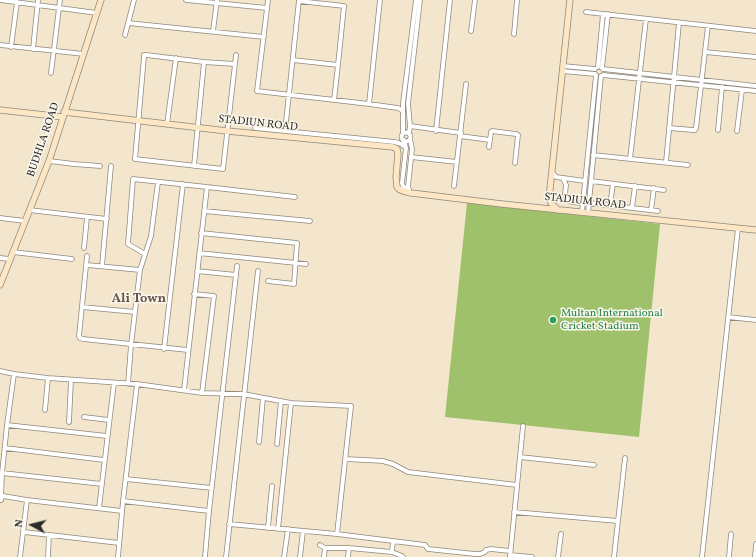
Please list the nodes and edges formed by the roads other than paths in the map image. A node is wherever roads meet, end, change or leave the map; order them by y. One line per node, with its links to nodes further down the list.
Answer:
1 (0, 0): 17 (street)
2 (38, 0): 19 (street)
3 (60, 0): 21 (street)
4 (101, 0): 24 (main road, BUDHLA ROAD)
5 (134, 0): 27 (street)
6 (186, 0): 18 (street)
7 (268, 0): 22 (street)
8 (299, 0): 20 (street); 45 (street)
9 (345, 0): 20 (street)
10 (380, 0): 65 (street)
11 (416, 0): 67 (street)
12 (420, 0): 71 (street)
13 (450, 0): 78 (street)
14 (475, 0): 31 (street)
15 (516, 0): 33 (street)
16 (570, 0): 49 (main road)
17 (17, 2): 19 (street); 37 (street)
18 (216, 2): 22 (street); 30 (street)
19 (38, 5): 21 (street); 38 (street)
20 (344, 6): 48 (street)
21 (59, 8): 24 (street); 39 (street)
22 (267, 8): 35 (street)
23 (586, 12): 25 (street)
24 (97, 13): 41 (main road, BUDHLA ROAD)
25 (605, 14): 26 (street); 50 (street)
26 (646, 19): 28 (street); 52 (street)
27 (128, 23): 30 (street); 34 (street)
28 (679, 23): 29 (street); 53 (street)
29 (708, 26): 32 (street); 40 (street)
30 (213, 31): 35 (street)
31 (472, 31)
32 (756, 31)
33 (514, 34)
34 (124, 35)
35 (264, 37): 63 (street)
36 (0, 45): 37 (street)
37 (11, 47): 38 (street)
38 (33, 49): 39 (street)
39 (54, 51): 41 (street); 51 (street)
40 (705, 52): 43 (street); 55 (street)
41 (84, 54): 68 (main road, BUDHLA ROAD)
42 (236, 55): 47 (street)
43 (756, 57)
44 (176, 58): 46 (street); 69 (street); 70 (street)
45 (292, 60): 48 (street); 63 (street)
46 (204, 62): 47 (street); 72 (street)
47 (235, 64): 76 (street)
48 (338, 65): 64 (street)
49 (562, 68): 50 (street); 99 (main road)
50 (599, 72): 52 (street); 54 (street); 88 (street); 101 (street)
51 (51, 73)
52 (640, 73): 53 (street); 54 (street)
53 (673, 77): 55 (street); 56 (street)
54 (640, 79): 56 (street); 90 (street)
55 (702, 80): 58 (street); 59 (street)
56 (673, 82): 58 (street); 74 (street)
57 (466, 84): 82 (street)
58 (702, 85): 60 (street); 74 (street)
59 (756, 86)
60 (722, 88): 61 (street); 75 (street)
61 (742, 90): 62 (street); 79 (street)
62 (756, 91)
63 (289, 95): 64 (street); 77 (street)
64 (334, 100): 65 (street)
65 (369, 104): 67 (street)
66 (0, 110): 68 (main road, STADIUN ROAD)
67 (403, 111): 80 (street)
68 (64, 115): 69 (main road, STADIUN ROAD); 91 (main road, BUDHLA ROAD)
69 (138, 121): 70 (main road, STADIUN ROAD); 98 (street)
70 (167, 124): 72 (main road, STADIUN ROAD)
71 (410, 126): 78 (street); 81 (street)
72 (197, 128): 76 (main road, STADIUN ROAD); 98 (street)
73 (255, 128): 77 (street)
74 (669, 128): 93 (street)
75 (718, 130)
76 (227, 131): 98 (street); 111 (main road, STADIUN ROAD)
77 (285, 131): 87 (street)
78 (436, 131): 82 (street)
79 (737, 131)
80 (403, 133): 81 (street); 84 (street)
81 (409, 133): 83 (street)
82 (460, 135): 85 (street); 92 (street)
83 (410, 139): 84 (street); 89 (street)
84 (404, 140): 87 (street)
85 (490, 140): 86 (street); 94 (street)
86 (489, 147)
87 (406, 148): 111 (street)
88 (593, 155): 90 (street); 102 (street)
89 (411, 157): 92 (street); 111 (street)
90 (630, 159): 93 (street)
91 (49, 161): 96 (street); 117 (main road, BUDHLA ROAD)
92 (457, 162): 107 (street)
93 (666, 162): 95 (street)
94 (515, 163)
95 (688, 165)
96 (100, 166)
97 (111, 166): 125 (street)
98 (194, 166)
99 (552, 172): 100 (street); 118 (main road)
100 (563, 178): 101 (street); 113 (street)
101 (585, 180): 113 (street)
102 (591, 181): 105 (street); 114 (street)
103 (158, 182): 104 (street); 134 (street); 134 (street)
104 (183, 184): 106 (street); 157 (street)
105 (613, 184): 108 (street); 115 (street)
106 (207, 186): 112 (street); 120 (street)
107 (454, 186)
108 (634, 186): 109 (street); 116 (street)
109 (654, 188): 110 (street); 119 (street)
110 (664, 190)
111 (410, 192): 118 (main road, STADIUM ROAD)
112 (295, 197)
113 (582, 203): 122 (street)
114 (589, 203): 115 (street); 122 (street)
115 (610, 205): 116 (street)
116 (632, 208): 119 (street)
117 (29, 210): 123 (street); 126 (main road, BUDHLA ROAD)
118 (558, 210): 122 (main road, STADIUM ROAD)
119 (651, 210): 121 (street)
120 (204, 211): 127 (street); 130 (street)
121 (658, 211)
122 (585, 212): 128 (main road, STADIUM ROAD)
123 (87, 217): 125 (street); 131 (street)
124 (0, 218): 126 (street)
125 (106, 219): 142 (street)
126 (25, 221): 132 (main road, BUDHLA ROAD)
127 (310, 221)
128 (738, 228): 129 (main road, STADIUM ROAD); 154 (street)
129 (756, 230)
130 (202, 233): 133 (street); 139 (street)
131 (84, 248)
132 (13, 252): 137 (main road, BUDHLA ROAD); 138 (street)
133 (199, 253): 139 (street); 145 (street)
134 (145, 254): 144 (street)
135 (87, 256): 141 (street)
136 (0, 258): 137 (street)
137 (10, 259): 147 (main road, BUDHLA ROAD)
138 (72, 259)
139 (296, 263): 140 (street); 149 (street)
140 (306, 264)
141 (86, 265): 142 (street); 152 (street)
142 (102, 266): 144 (street)
143 (237, 266): 148 (street)
144 (140, 270): 153 (street)
145 (197, 271): 148 (street); 151 (street)
146 (258, 271): 169 (street)
147 (2, 274): 150 (main road, BUDHLA ROAD)
148 (236, 275): 168 (street)
149 (268, 281)
150 (0, 285)
151 (194, 294): 158 (street); 167 (street)
152 (82, 307): 153 (street); 156 (street)
153 (135, 312): 156 (street)
154 (728, 317): 155 (street); 238 (street)
155 (756, 320)
156 (131, 345): 157 (street); 164 (street)
157 (164, 349): 158 (street)
158 (188, 350): 166 (street)
159 (0, 371): 160 (street)
160 (14, 374): 161 (street); 177 (street)
161 (48, 378): 162 (street); 173 (street)
162 (71, 380): 163 (street); 176 (street)
163 (114, 383): 164 (street); 175 (street)
164 (128, 384): 165 (street)
165 (137, 384): 166 (street); 189 (street)
166 (184, 390): 167 (street)
167 (202, 392): 168 (street)
168 (222, 393): 169 (street); 193 (street)
169 (243, 394): 170 (street); 202 (street)
170 (263, 398): 171 (street); 180 (street)
171 (281, 401): 172 (street); 181 (street)
172 (291, 403): 185 (street); 204 (street)
173 (45, 410)
174 (84, 418): 175 (street)
175 (109, 420): 179 (street)
176 (69, 422)
177 (7, 425): 179 (street); 182 (street)
178 (523, 426): 183 (street)
179 (107, 436): 186 (street)
180 (259, 442)
181 (277, 444)
182 (5, 448): 186 (street); 188 (street)
183 (520, 457): 187 (street); 191 (street)
184 (625, 458): 201 (street)
185 (346, 459): 191 (street); 208 (street)
186 (104, 460): 190 (street)
187 (594, 465)
188 (2, 473): 190 (street); 194 (street)
189 (126, 478): 193 (street); 196 (street)
190 (102, 484): 197 (street)
191 (517, 485): 200 (street)
192 (272, 486): 203 (street)
193 (212, 488): 199 (street)
194 (0, 500): 195 (street)
195 (27, 500): 197 (street); 207 (street)
196 (123, 501): 198 (street); 199 (street)
197 (99, 508): 198 (street)
198 (122, 511): 213 (street)
199 (209, 511): 226 (street)
200 (514, 512): 201 (street); 221 (street)
201 (618, 522): 237 (street)
202 (230, 524): 203 (street); 227 (street)
203 (268, 528): 204 (street)
204 (278, 529): 205 (street)
205 (288, 530): 206 (street); 228 (street)
206 (303, 531): 208 (street); 229 (street)
207 (24, 532): 211 (street); 223 (street)
208 (337, 534): 212 (street)
209 (561, 534): 236 (street)
210 (731, 534): 239 (street)
211 (49, 535): 213 (street); 224 (street)
212 (393, 541): 219 (street); 220 (street)
213 (119, 543): 225 (street)
214 (756, 544): 240 (street)
215 (320, 545): 216 (street)
216 (325, 548): 217 (street); 230 (street)
217 (348, 548): 218 (street); 231 (street)
218 (376, 551): 219 (street); 232 (street)
219 (392, 552): 233 (street)
220 (455, 552): 222 (street); 234 (street)
221 (510, 554): 222 (street); 235 (street)
222 (476, 556)
223 (20, 557)
224 (48, 557)
225 (118, 557)
226 (205, 557)
227 (226, 557)
228 (284, 557)
229 (300, 557)
230 (324, 557)
231 (348, 557)
232 (375, 557)
233 (403, 557)
234 (453, 557)
235 (532, 557)
236 (558, 557)
237 (614, 557)
238 (702, 557)
239 (729, 557)
240 (754, 557)

